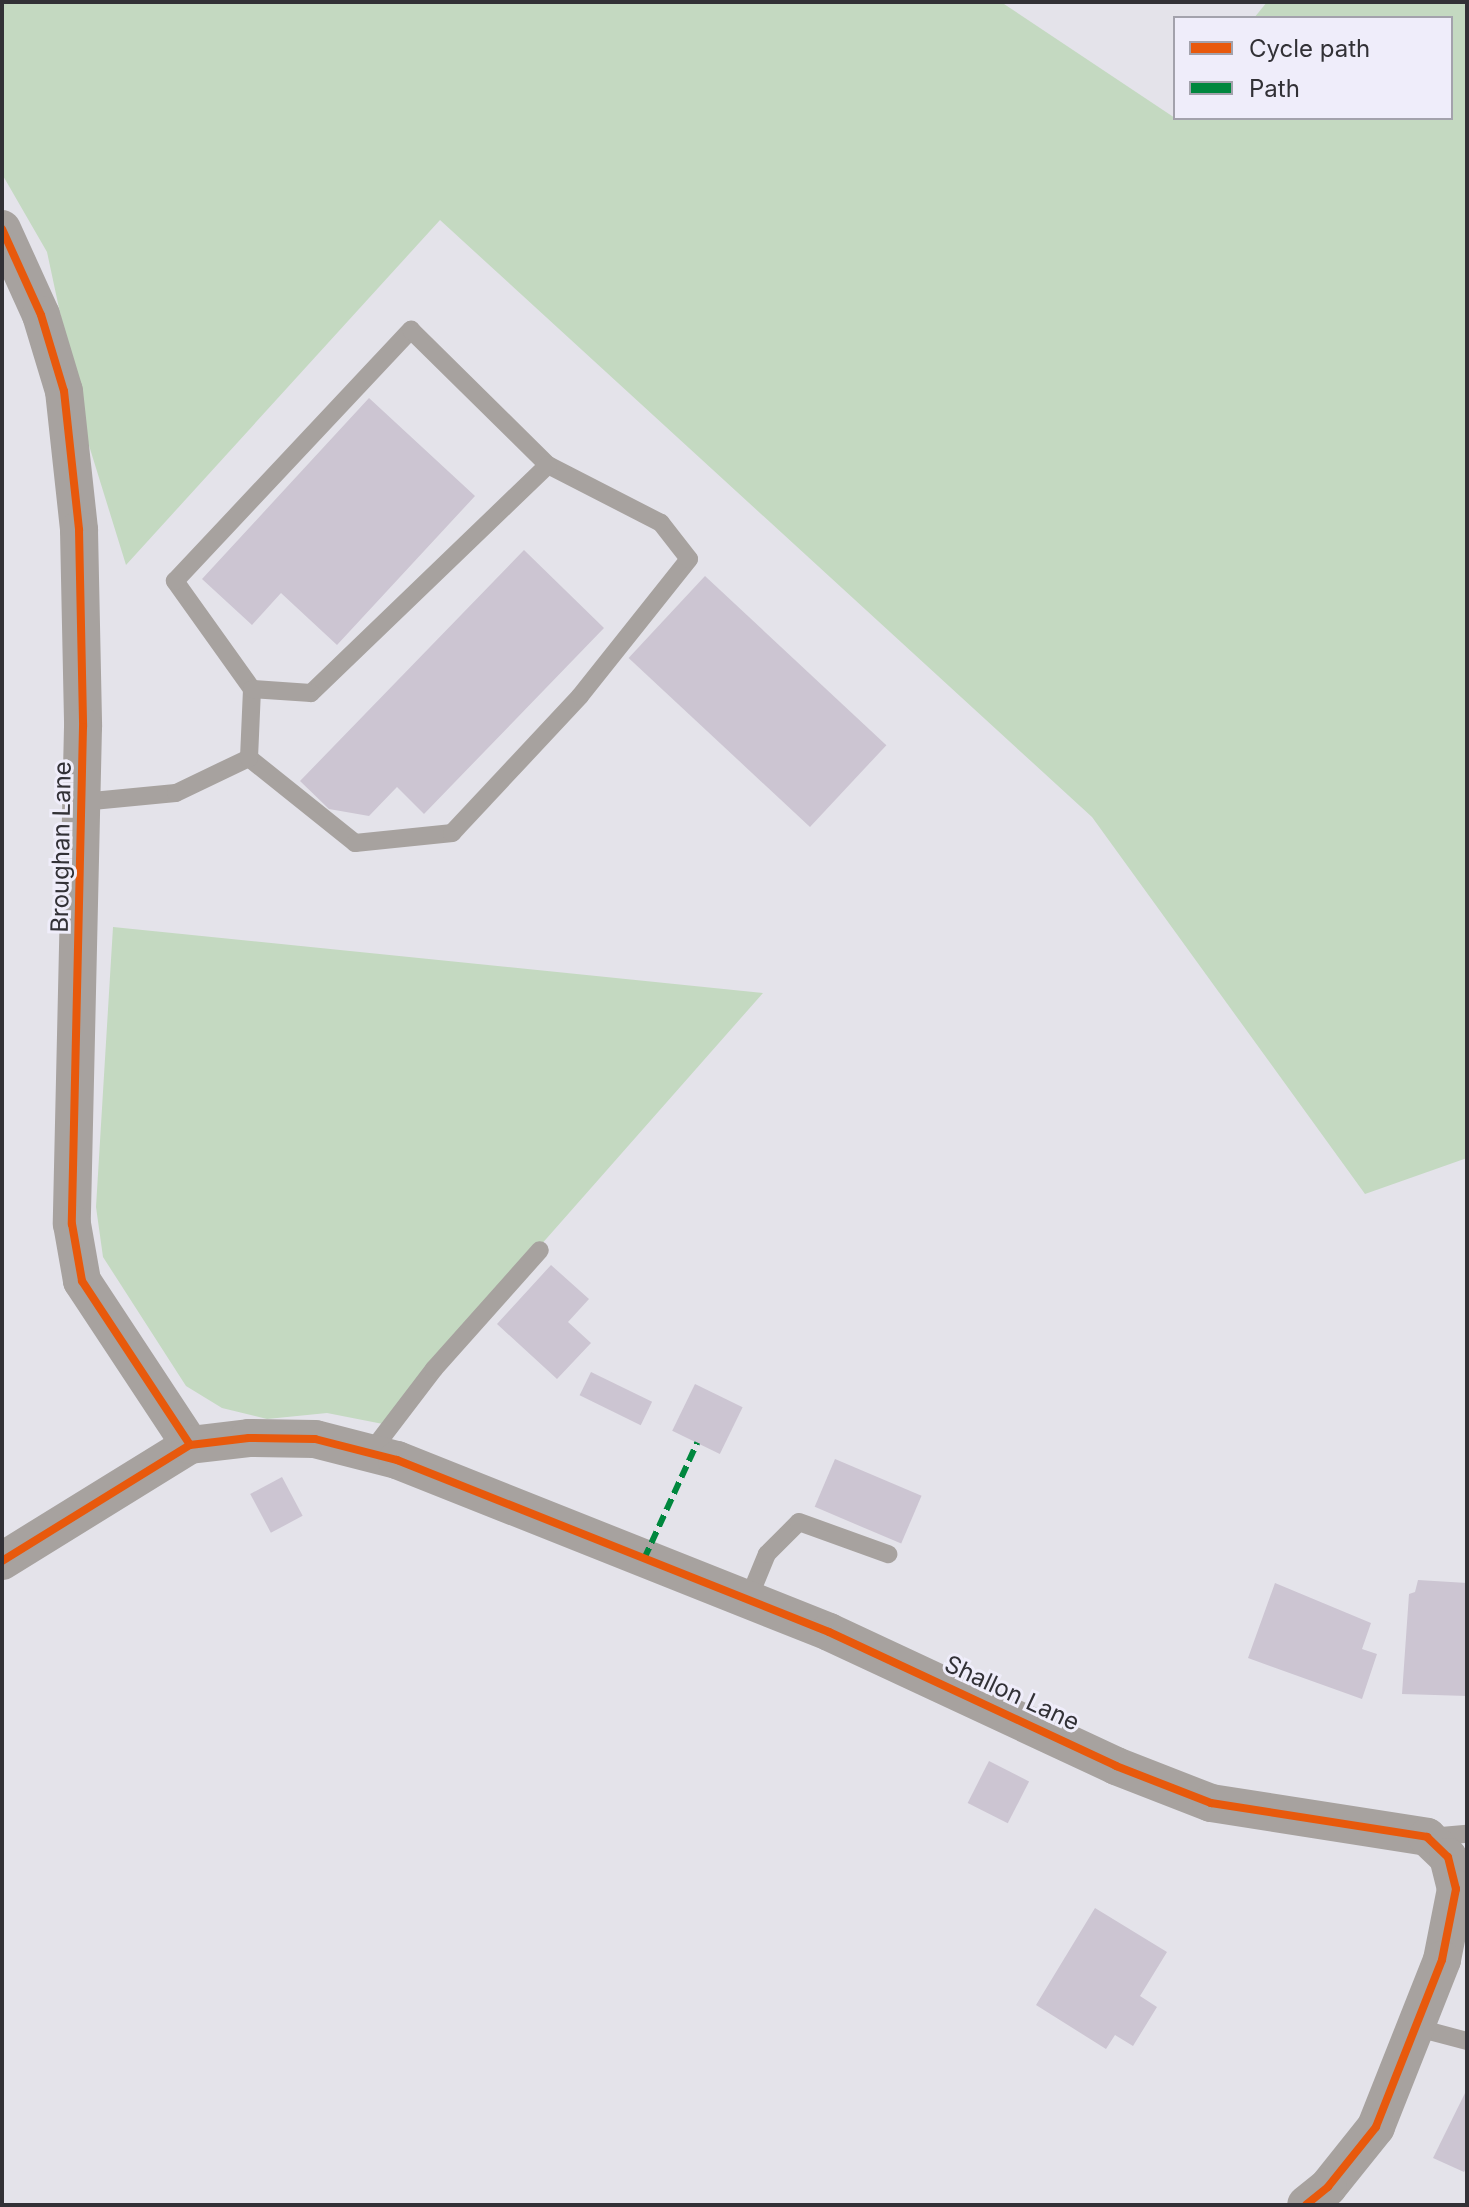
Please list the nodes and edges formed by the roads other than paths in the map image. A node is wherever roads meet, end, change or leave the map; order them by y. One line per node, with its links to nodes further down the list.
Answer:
1 (2, 229): 5 (street, Broughan Lane)
2 (548, 465): 3 (lane); 3 (lane); 4 (lane)
3 (252, 689): 4 (lane)
4 (249, 758): 5 (lane)
5 (82, 802): 7 (street, Broughan Lane)
6 (540, 1250): 8 (lane)
7 (190, 1445): 8 (street, Shallon Lane); 10 (street)
8 (370, 1453): 11 (street, Shallon Lane)
9 (888, 1554): 11 (lane)
10 (2, 1561)
11 (748, 1600): 13 (street, Shallon Lane)
12 (1467, 1834): 13 (lane)
13 (1427, 1837): 14 (street)
14 (1418, 2028): 15 (lane); 16 (street)
15 (1467, 2041)
16 (1306, 2205)

